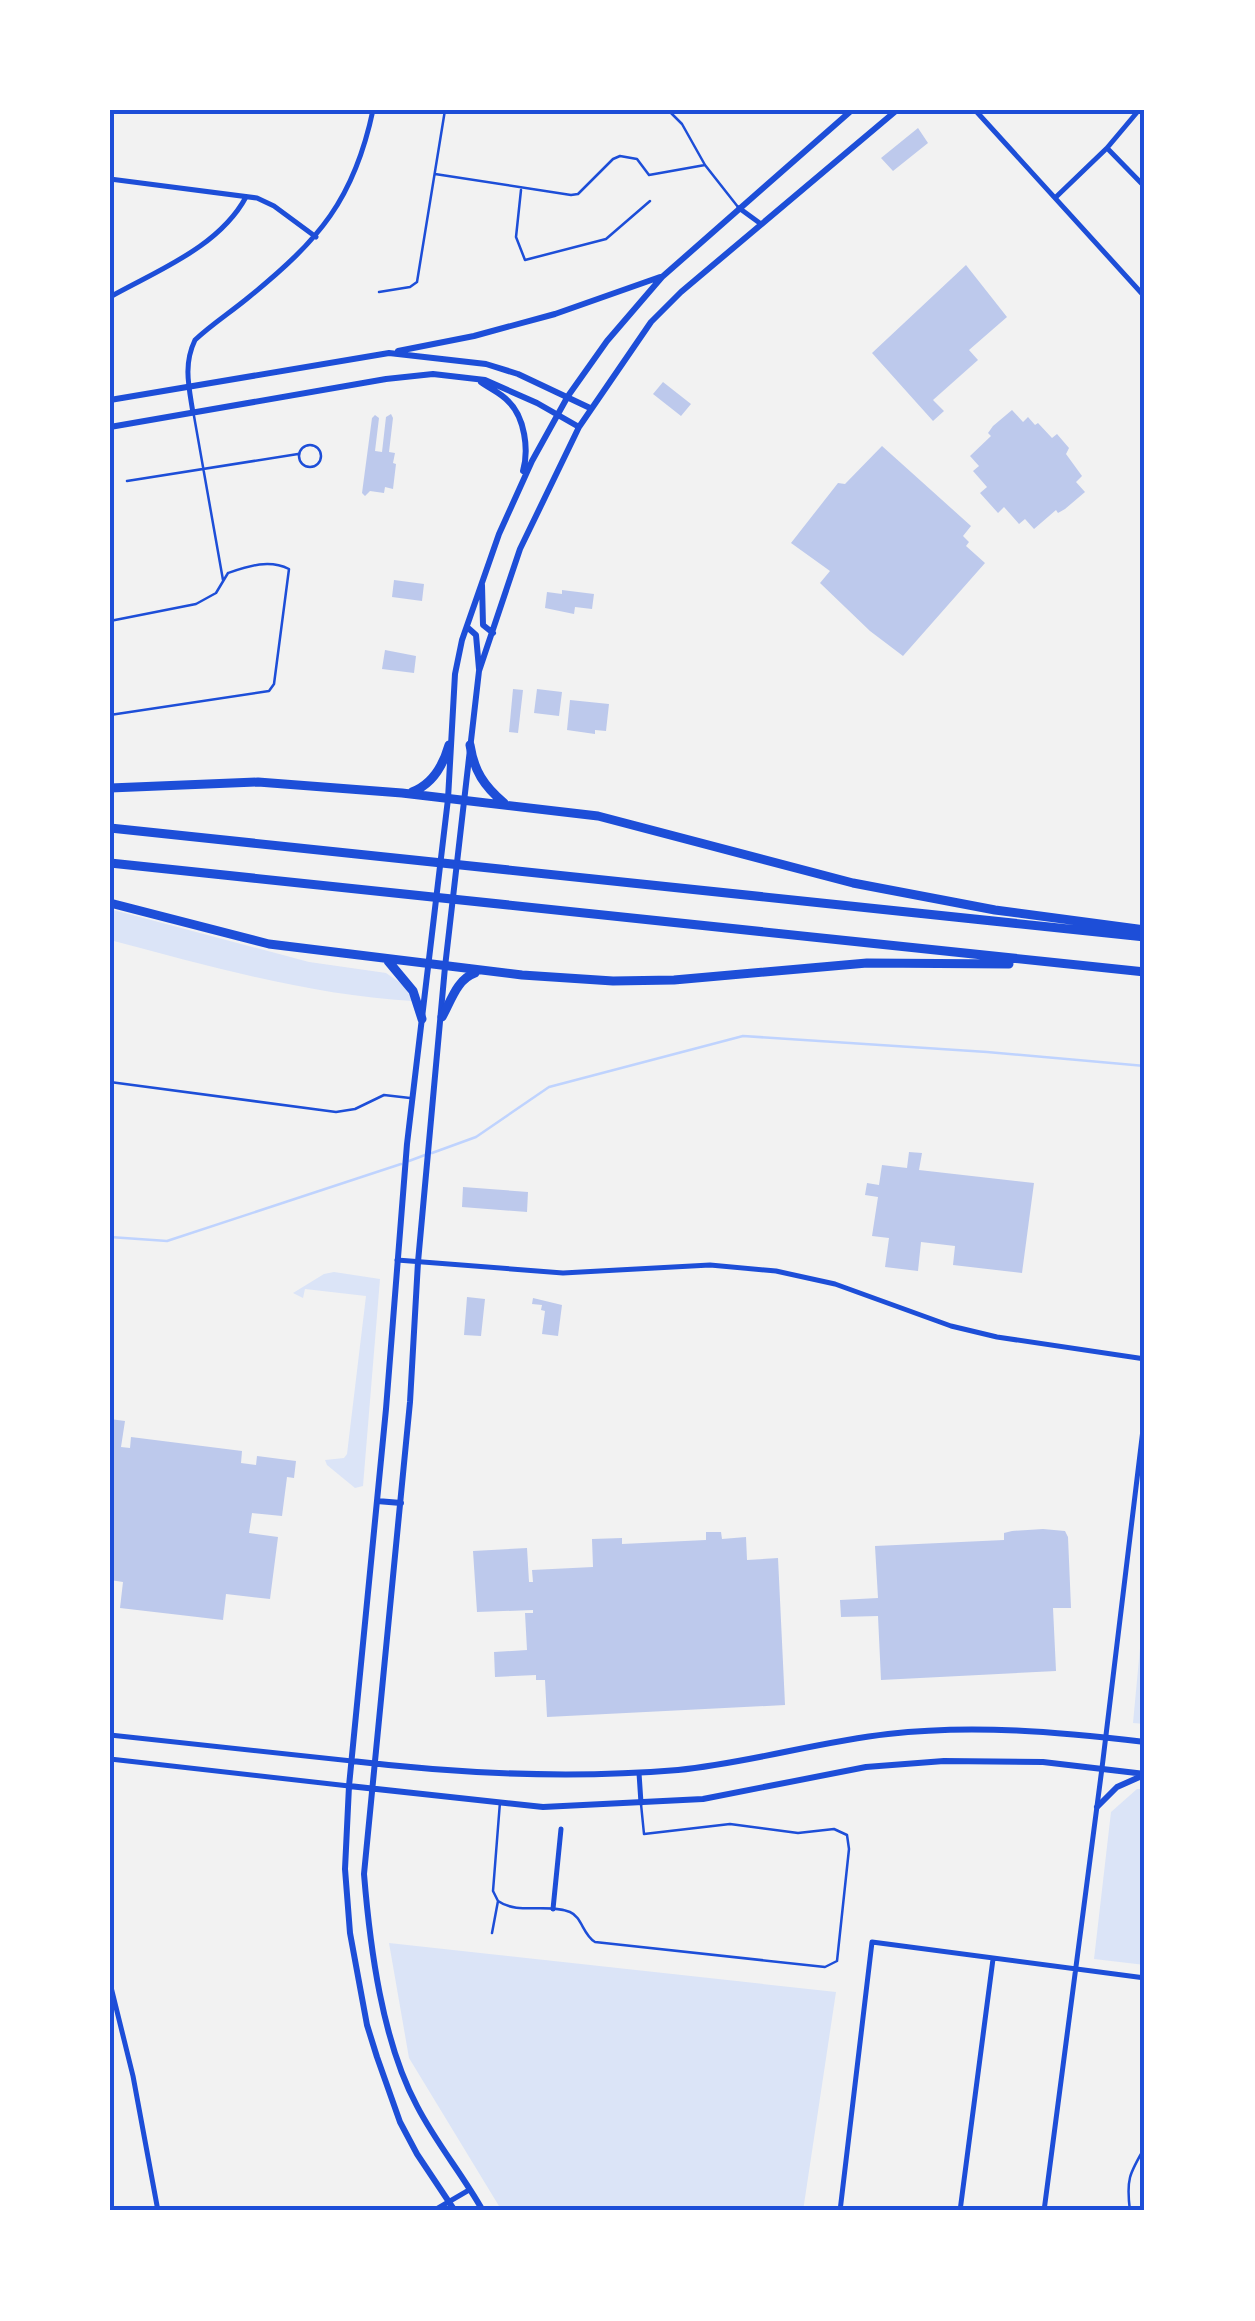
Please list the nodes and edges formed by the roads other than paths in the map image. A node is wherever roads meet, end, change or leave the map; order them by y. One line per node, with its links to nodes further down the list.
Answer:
1 (374, 110): 19 (street)
2 (445, 110): 10 (lane)
3 (668, 110): 9 (lane)
4 (852, 110): 17 (main road)
5 (897, 110): 18 (main road)
6 (975, 110): 15 (street)
7 (1139, 110): 8 (street)
8 (1107, 148): 12 (street); 15 (street)
9 (705, 165): 13 (lane); 17 (lane)
10 (435, 174): 13 (lane); 21 (lane)
11 (110, 178): 14 (street)
12 (1145, 187)
13 (522, 189): 16 (lane)
14 (246, 197): 19 (street); 22 (street)
15 (1056, 197): 23 (street)
16 (650, 201)
17 (738, 208): 18 (street); 20 (main road)
18 (764, 226): 29 (main road)
19 (316, 237): 26 (street)
20 (662, 277): 24 (main road); 27 (main road)
21 (379, 292)
22 (110, 297)
23 (1145, 297)
24 (389, 352): 26 (main road); 27 (main road)
25 (476, 379): 30 (main road); 31 (main road); 37 (main road)
26 (188, 385): 28 (main road); 30 (street)
27 (568, 396): 29 (main road); 31 (main road)
28 (110, 400)
29 (590, 408): 32 (main road)
30 (193, 413): 33 (main road); 35 (lane)
31 (558, 416): 32 (main road); 37 (main road)
32 (579, 427): 42 (main road)
33 (110, 428)
34 (298, 454): 34 (lane); 35 (lane)
35 (203, 470): 36 (lane); 38 (lane)
36 (128, 481)
37 (518, 490): 39 (main road)
38 (223, 582): 40 (lane); 44 (lane)
39 (482, 583): 41 (main road); 42 (main road)
40 (110, 621)
41 (466, 626): 43 (main road); 46 (main road)
42 (494, 632): 43 (main road)
43 (479, 670): 45 (main road)
44 (110, 716)
45 (470, 745): 50 (main road); 51 (highway)
46 (448, 746): 48 (highway); 49 (main road)
47 (110, 788): 48 (highway)
48 (406, 794): 49 (highway)
49 (448, 798): 50 (highway); 57 (main road)
50 (462, 800): 51 (highway); 59 (main road)
51 (506, 805): 55 (highway)
52 (110, 828): 55 (highway)
53 (110, 863): 58 (highway)
54 (110, 903): 56 (highway)
55 (1145, 934)
56 (386, 960): 57 (highway); 63 (highway)
57 (428, 964): 59 (highway); 63 (main road)
58 (1058, 964): 60 (highway); 61 (highway)
59 (445, 966): 60 (highway); 62 (main road)
60 (483, 971): 62 (highway)
61 (1145, 972)
62 (442, 1017): 67 (main road)
63 (422, 1019): 65 (main road)
64 (110, 1082): 65 (lane)
65 (411, 1098): 66 (main road)
66 (397, 1260): 67 (street); 70 (main road)
67 (418, 1262): 68 (street); 71 (main road)
68 (1145, 1358)
69 (1145, 1413): 73 (street)
70 (377, 1502): 71 (main road); 76 (main road)
71 (400, 1503): 77 (main road)
72 (110, 1735): 76 (street)
73 (1106, 1738): 74 (main road); 78 (street); 79 (main road)
74 (1145, 1742)
75 (110, 1758): 81 (street)
76 (352, 1761): 77 (main road); 81 (main road)
77 (374, 1764): 79 (main road); 82 (main road)
78 (1102, 1768): 80 (main road); 84 (main road); 85 (street)
79 (640, 1773): 84 (street)
80 (1145, 1774): 85 (main road)
81 (349, 1786): 82 (main road); 96 (main road)
82 (370, 1788): 83 (main road); 95 (main road)
83 (500, 1802): 84 (main road); 87 (lane)
84 (641, 1803): 88 (lane)
85 (1097, 1807): 91 (street)
86 (562, 1830): 88 (street)
87 (498, 1901): 88 (lane); 89 (lane)
88 (553, 1909)
89 (492, 1934)
90 (993, 1959): 91 (street); 103 (street); 104 (street)
91 (1075, 1970): 92 (street); 105 (street)
92 (1145, 1978)
93 (110, 1983): 98 (street)
94 (1145, 2148): 106 (lane)
95 (470, 2189): 96 (street); 101 (main road)
96 (448, 2202): 99 (street); 100 (main road)
97 (810, 2209): 102 (street)
98 (158, 2211)
99 (433, 2211)
100 (454, 2211)
101 (483, 2211)
102 (826, 2211)
103 (840, 2211)
104 (960, 2211)
105 (1044, 2211)
106 (1130, 2211)

